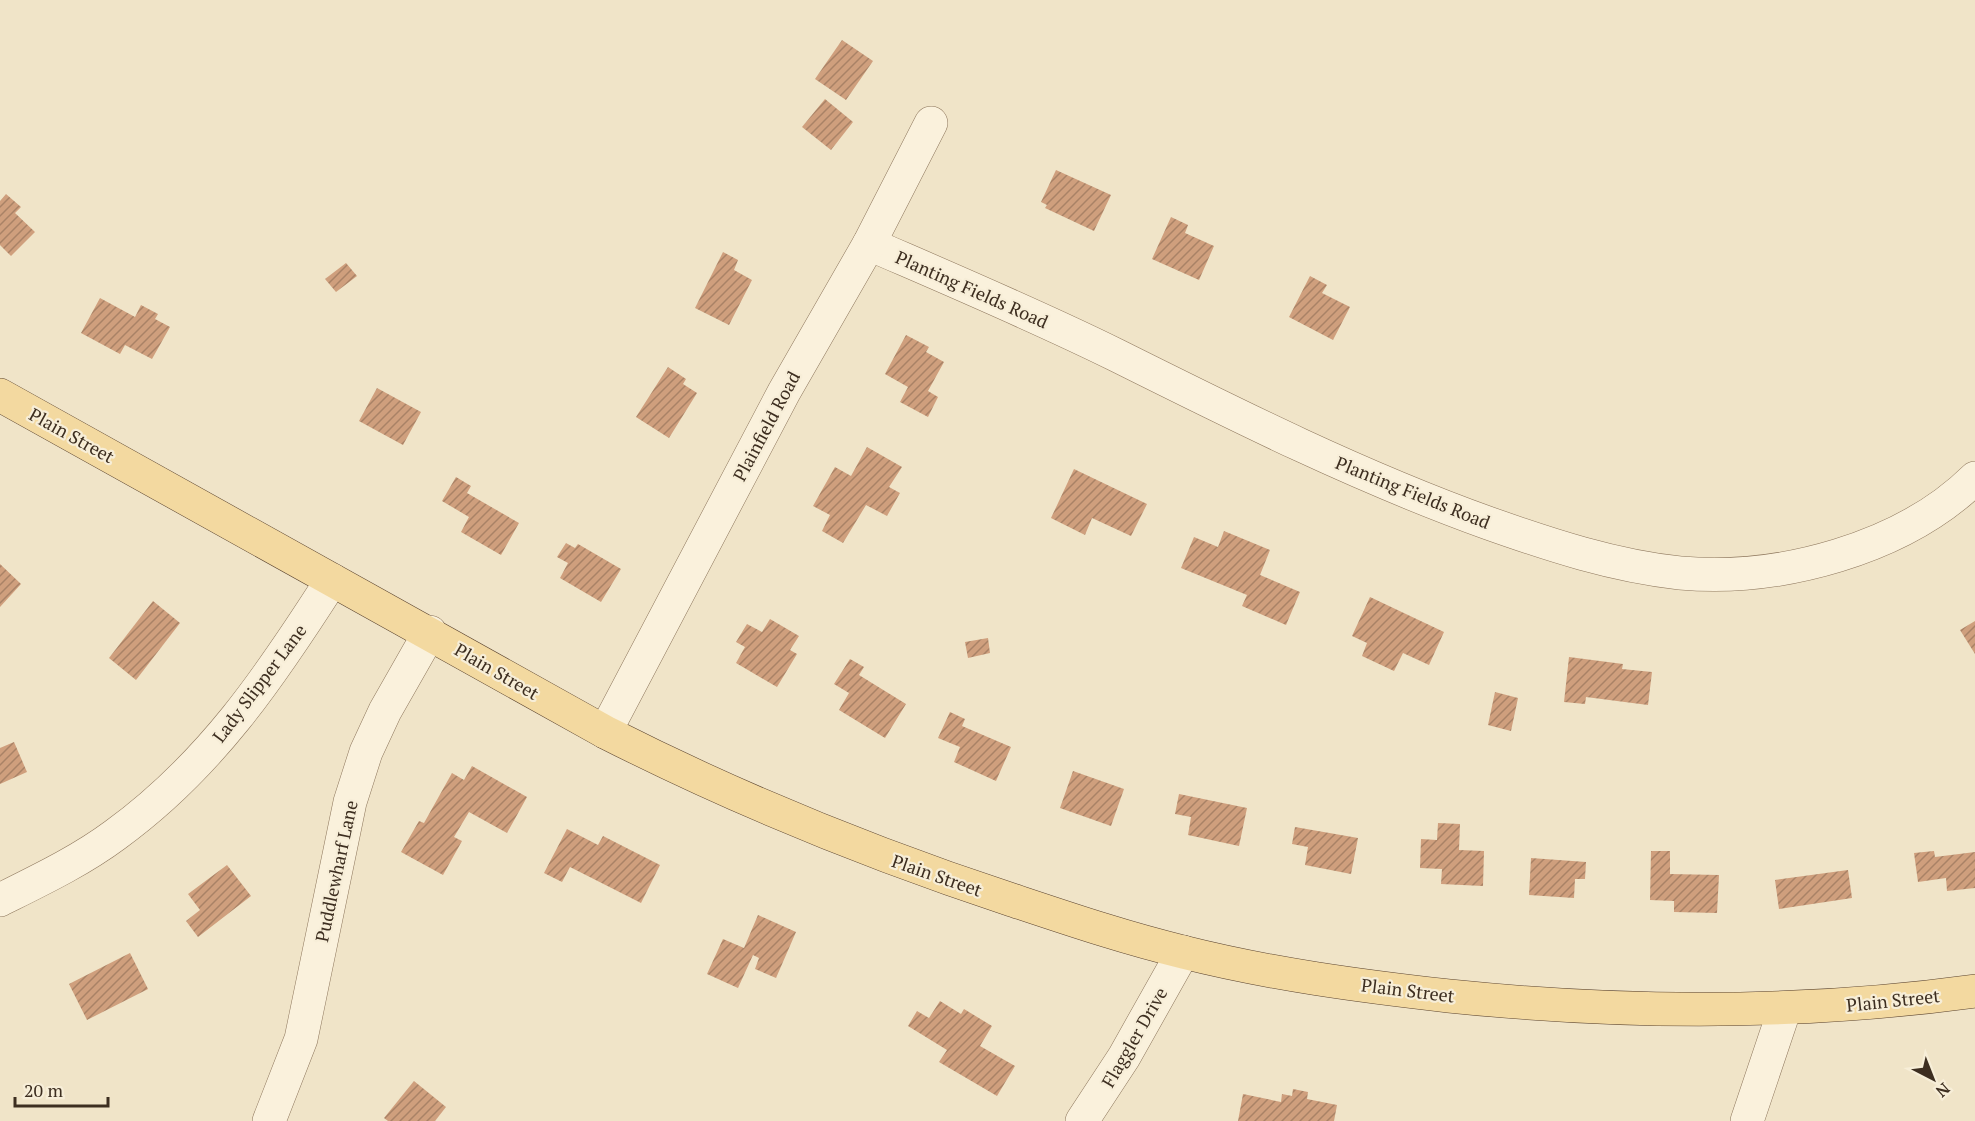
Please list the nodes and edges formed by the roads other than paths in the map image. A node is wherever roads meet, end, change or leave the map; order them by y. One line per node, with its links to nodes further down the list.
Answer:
1 (932, 123): 2 (street, Plainfield Road)
2 (869, 244): 4 (street, Planting Fields Road); 7 (street, Plainfield Road)
3 (0, 395): 5 (main road, Plain Street)
4 (1975, 478)
5 (332, 580): 6 (main road, Plain Street); 8 (street, Lady Slipper Lane)
6 (430, 632): 7 (main road, Plain Street); 12 (street, Puddlewharf Lane)
7 (605, 732): 9 (main road, Plain Street)
8 (0, 900)
9 (1183, 952): 11 (main road, Plain Street); 13 (street, Flaggler Drive)
10 (1972, 995): 11 (main road, Plain Street)
11 (1785, 1008): 14 (street)
12 (269, 1121)
13 (1082, 1121)
14 (1747, 1121)

